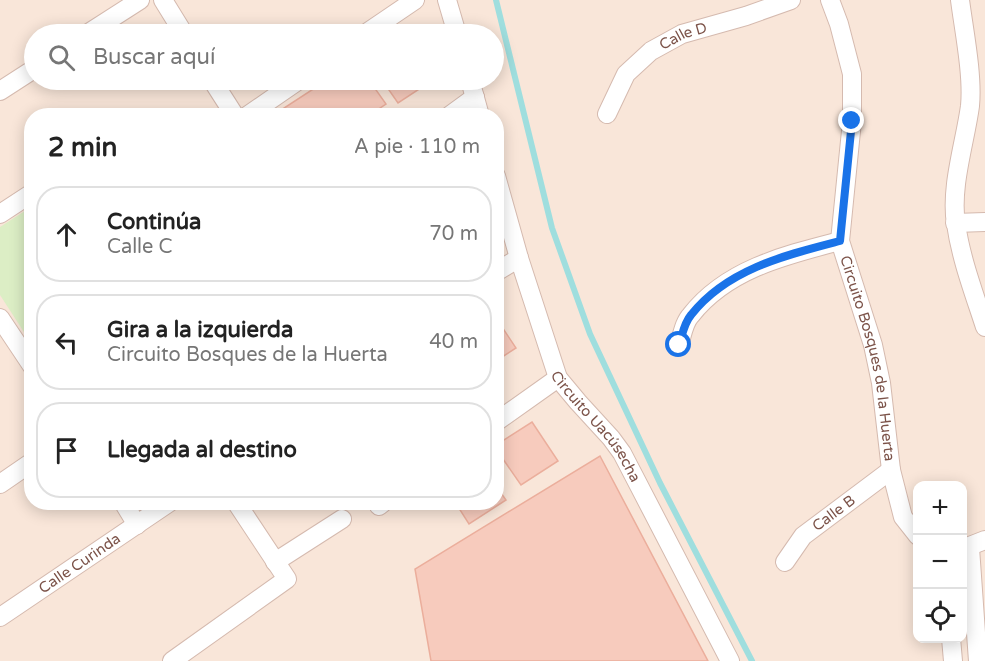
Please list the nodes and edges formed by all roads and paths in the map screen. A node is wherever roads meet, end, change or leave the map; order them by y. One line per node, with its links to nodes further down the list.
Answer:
1 (140, 0): 8 (street)
2 (163, 0): 9 (street)
3 (415, 0): 10 (street)
4 (447, 0): 11 (street)
5 (791, 0): 22 (street, Calle D)
6 (830, 0): 28 (street, Circuito Bosques de la Huerta)
7 (960, 0): 27 (street)
8 (103, 24)
9 (178, 24)
10 (380, 24)
11 (454, 24)
12 (24, 75): 17 (street)
13 (218, 90): 18 (street)
14 (285, 90): 19 (street)
15 (471, 90): 20 (street)
16 (474, 90): 21 (street)
17 (0, 91)
18 (230, 108)
19 (259, 108)
20 (456, 108)
21 (478, 108)
22 (607, 114)
23 (24, 198): 25 (street)
24 (504, 205): 29 (street, Circuito Uacúsecha)
25 (0, 214)
26 (985, 222): 27 (street)
27 (956, 223): 32 (street)
28 (840, 241): 34 (street); 39 (street, Circuito Bosques de la Huerta)
29 (519, 258): 30 (street); 36 (street, Circuito Uacúsecha)
30 (504, 267)
31 (0, 318): 33 (street)
32 (985, 327)
33 (7, 345): 35 (street)
34 (679, 345)
35 (24, 359)
36 (558, 378): 37 (street); 53 (street, Circuito Uacúsecha)
37 (504, 416)
38 (24, 468): 40 (street)
39 (891, 470): 46 (street, Circuito Bosques de la Huerta); 49 (street, Calle B)
40 (0, 484)
41 (128, 510): 45 (street, Calle Curinda)
42 (159, 510): 45 (street)
43 (241, 510): 48 (street)
44 (342, 519): 48 (street)
45 (137, 525): 50 (street, Calle Curinda)
46 (917, 535)
47 (972, 545): 55 (street)
48 (275, 562): 52 (street)
49 (785, 562)
50 (0, 617)
51 (951, 643): 54 (street)
52 (172, 661)
53 (730, 661)
54 (952, 661)
55 (978, 661)

